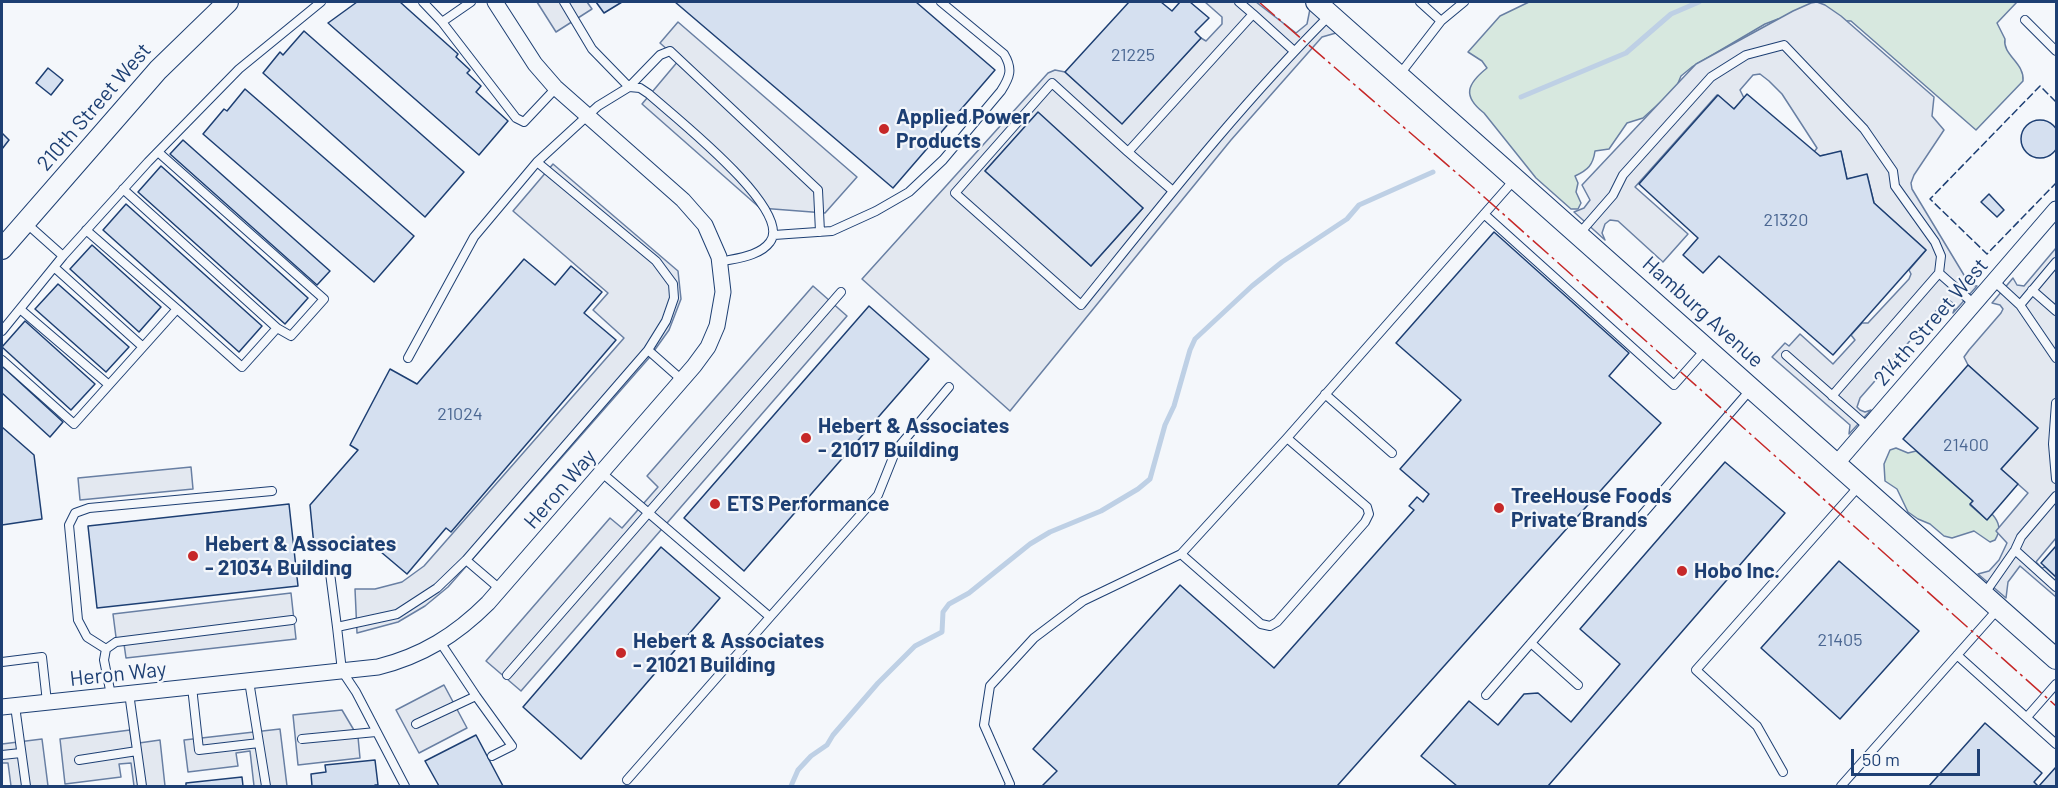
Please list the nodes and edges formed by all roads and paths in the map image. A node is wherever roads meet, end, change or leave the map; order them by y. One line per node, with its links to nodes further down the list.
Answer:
1 (228, 2): 30 (street, 210th Street West)
2 (321, 2): 22 (lane)
3 (423, 2): 15 (lane)
4 (471, 2): 15 (lane)
5 (495, 2): 20 (street, Heron Way)
6 (564, 2): 19 (lane)
7 (941, 2): 32 (lane)
8 (1239, 2): 12 (lane)
9 (1420, 2): 14 (lane)
10 (1464, 2): 14 (lane)
11 (1323, 8): 16 (lane); 18 (street, Hamburg Avenue)
12 (1252, 14): 16 (lane); 23 (lane)
13 (2025, 20): 17 (lane)
14 (1441, 21): 18 (lane)
15 (442, 22): 20 (lane)
16 (1294, 51): 27 (lane)
17 (2056, 51)
18 (1399, 75): 25 (street, Hamburg Avenue)
19 (629, 87): 21 (lane); 32 (lane); 34 (lane)
20 (556, 88): 21 (street, Heron Way)
21 (588, 116): 24 (lane); 37 (street, Heron Way)
22 (158, 152): 26 (lane); 49 (lane)
23 (1128, 152): 27 (lane); 27 (lane)
24 (537, 162): 53 (lane); 55 (lane)
25 (1516, 178): 29 (lane); 33 (street, Hamburg Avenue)
26 (123, 189): 31 (lane); 49 (lane)
27 (1173, 191)
28 (2056, 209): 41 (street, 214th Street West)
29 (1484, 214): 52 (lane); 62 (lane)
30 (25, 222): 35 (street, 210th Street West); 36 (lane)
31 (86, 230): 36 (lane); 47 (lane)
32 (820, 232): 34 (lane)
33 (1579, 234): 40 (lane); 52 (street, Hamburg Avenue)
34 (774, 235): 37 (lane)
35 (2, 249)
36 (63, 256): 39 (lane)
37 (720, 262): 58 (street, Heron Way)
38 (2056, 262): 42 (lane)
39 (54, 267): 46 (lane); 51 (lane)
40 (1940, 273): 44 (lane); 63 (lane)
41 (1994, 281): 44 (street, 214th Street West); 45 (lane)
42 (2032, 290): 45 (lane); 48 (lane)
43 (841, 292): 74 (lane)
44 (1974, 304): 65 (street, 214th Street West)
45 (2020, 304): 56 (lane)
46 (20, 309): 50 (lane); 59 (lane)
47 (177, 309): 49 (lane); 51 (lane)
48 (2056, 311)
49 (277, 328)
50 (2, 331)
51 (143, 347): 59 (lane)
52 (1707, 348): 61 (street, Hamburg Avenue)
53 (648, 350): 58 (lane); 77 (lane)
54 (1786, 355): 63 (lane)
55 (408, 358)
56 (2056, 358)
57 (2, 360): 59 (lane)
58 (682, 380): 69 (street, Heron Way)
59 (109, 385)
60 (949, 387): 82 (lane)
61 (1752, 388): 68 (street, Hamburg Avenue); 86 (lane)
62 (1325, 394): 66 (lane); 67 (lane)
63 (1832, 396): 65 (lane)
64 (2056, 403): 70 (lane)
65 (1868, 427): 68 (street, 214th Street West)
66 (1287, 438): 76 (lane); 76 (lane)
67 (1392, 453)
68 (1837, 463): 71 (street, Hamburg Avenue)
69 (602, 473): 74 (lane); 80 (street, Heron Way)
70 (2056, 479)
71 (1861, 484): 81 (street, Hamburg Avenue); 114 (lane)
72 (272, 491): 87 (lane)
73 (2056, 496): 75 (lane)
74 (649, 513): 82 (lane); 92 (lane)
75 (2015, 550): 79 (lane); 81 (lane)
76 (1182, 554): 120 (lane)
77 (466, 560): 80 (lane); 84 (lane)
78 (330, 573): 84 (lane)
79 (2056, 587)
80 (501, 589): 85 (street, Heron Way)
81 (1991, 601): 88 (lane); 89 (street, Hamburg Avenue)
82 (770, 617): 115 (lane)
83 (292, 620): 87 (lane)
84 (337, 627): 91 (lane)
85 (440, 642): 91 (street, Heron Way); 100 (lane)
86 (1531, 643): 95 (lane); 99 (lane)
87 (106, 649): 98 (lane)
88 (1957, 655): 103 (lane); 121 (lane)
89 (2056, 659)
90 (2, 662): 101 (lane)
91 (342, 671): 93 (street, Heron Way); 105 (lane)
92 (507, 675)
93 (249, 681): 96 (street, Heron Way); 107 (lane)
94 (2056, 684): 103 (lane)
95 (1578, 685)
96 (192, 687): 97 (street, Heron Way); 107 (lane)
97 (129, 693): 98 (street, Heron Way); 109 (lane)
98 (111, 695): 101 (street, Heron Way)
99 (1486, 695)
100 (476, 696): 104 (lane); 112 (lane)
101 (47, 702): 102 (street, Heron Way)
102 (8, 706): 110 (lane)
103 (2027, 717): 108 (lane)
104 (416, 724)
105 (376, 732): 106 (lane); 119 (lane)
106 (302, 739)
107 (259, 743): 118 (lane)
108 (2056, 744)
109 (137, 751): 113 (lane); 117 (lane)
110 (21, 753): 111 (lane); 116 (lane)
111 (2, 755)
112 (492, 756)
113 (79, 760)
114 (1783, 772)
115 (627, 780)
116 (26, 786)
117 (142, 786)
118 (266, 786)
119 (405, 786)
120 (1010, 786)
121 (1841, 786)

